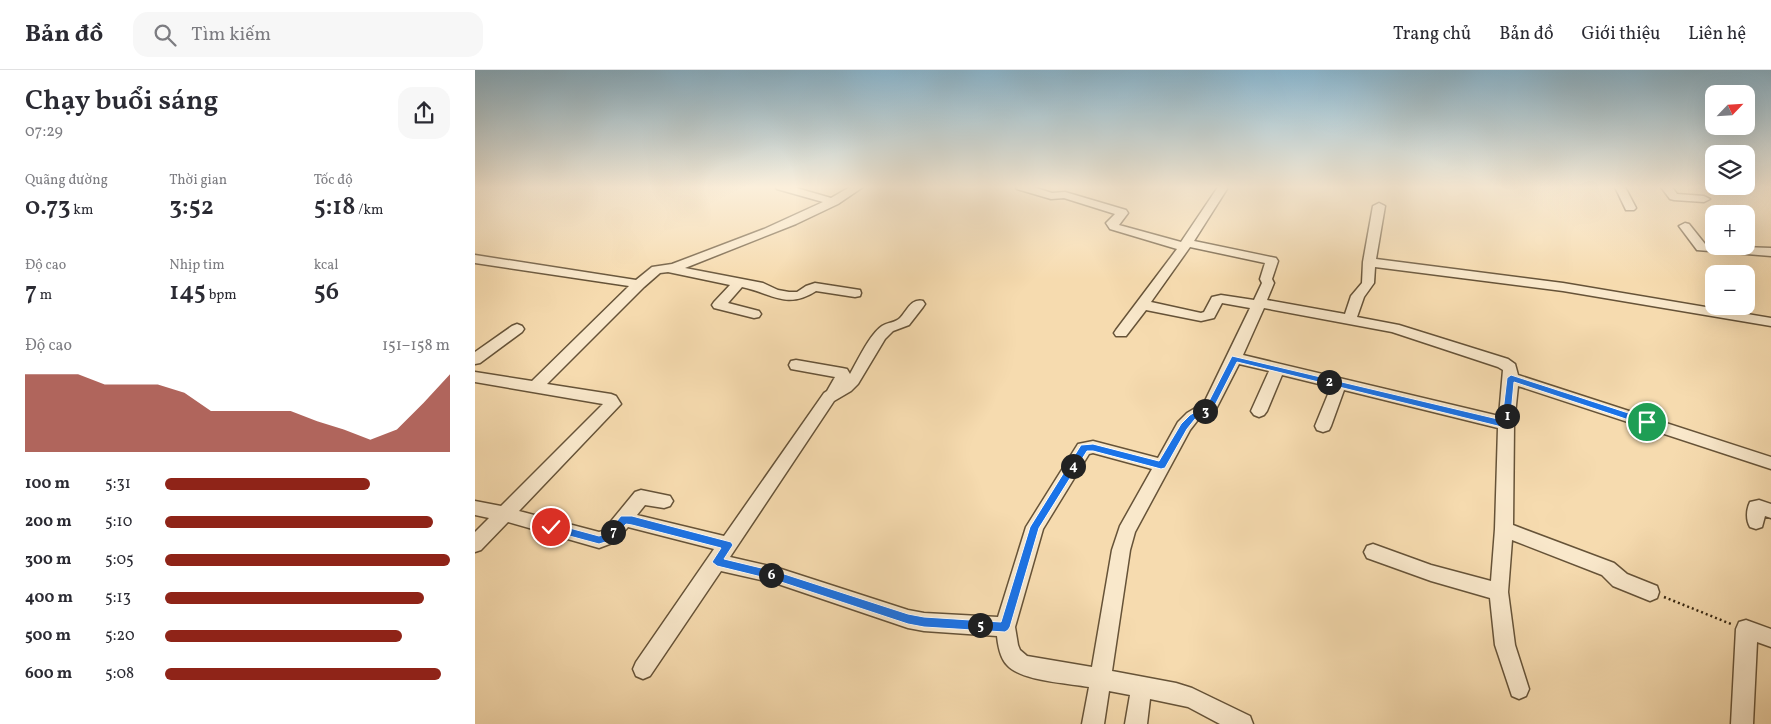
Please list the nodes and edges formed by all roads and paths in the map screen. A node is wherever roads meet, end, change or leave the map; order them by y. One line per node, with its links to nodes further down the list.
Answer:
1 (796, 218): 10 (street)
2 (1117, 218): 6 (street)
3 (1203, 218): 6 (street)
4 (1377, 218): 9 (street)
5 (1685, 226): 7 (street)
6 (1185, 245): 15 (street); 16 (street)
7 (1771, 252)
8 (475, 260): 12 (street)
9 (1369, 262): 18 (street); 19 (street)
10 (670, 269): 11 (street); 12 (street)
11 (739, 283): 13 (street); 17 (street)
12 (639, 284): 29 (street)
13 (855, 293)
14 (918, 304): 30 (street)
15 (1258, 304): 16 (street); 18 (street); 22 (street)
16 (1144, 305): 21 (street)
17 (754, 314)
18 (1350, 318): 27 (street)
19 (1771, 322)
20 (517, 329): 23 (street)
21 (1121, 333)
22 (1235, 358): 25 (street); 35 (street)
23 (475, 359)
24 (796, 365): 30 (street)
25 (1277, 369): 28 (street); 31 (street)
26 (475, 377): 29 (street)
27 (1511, 378): 32 (street); 34 (street)
28 (1339, 384): 32 (street); 33 (street)
29 (534, 388): 39 (street)
30 (834, 392): 44 (street)
31 (1259, 411)
32 (1506, 424): 42 (street)
33 (1323, 426)
34 (1771, 463)
35 (1161, 465): 49 (street); 53 (street)
36 (664, 501): 40 (street)
37 (475, 508): 39 (street)
38 (1771, 511): 41 (street)
39 (504, 514): 40 (street); 43 (street)
40 (624, 519): 44 (street)
41 (1757, 522)
42 (1504, 529): 47 (street); 48 (street)
43 (475, 544)
44 (728, 545): 46 (street)
45 (1373, 552): 47 (street)
46 (717, 562): 49 (street); 52 (street)
47 (1499, 592): 55 (street)
48 (1650, 592): 50 (path)
49 (1005, 627): 53 (street)
50 (1746, 630): 51 (street); 59 (street)
51 (1771, 638)
52 (643, 669)
53 (1100, 680): 54 (street); 56 (street)
54 (1141, 687): 57 (street); 58 (street)
55 (1519, 689)
56 (1093, 724)
57 (1136, 724)
58 (1242, 724)
59 (1742, 724)

